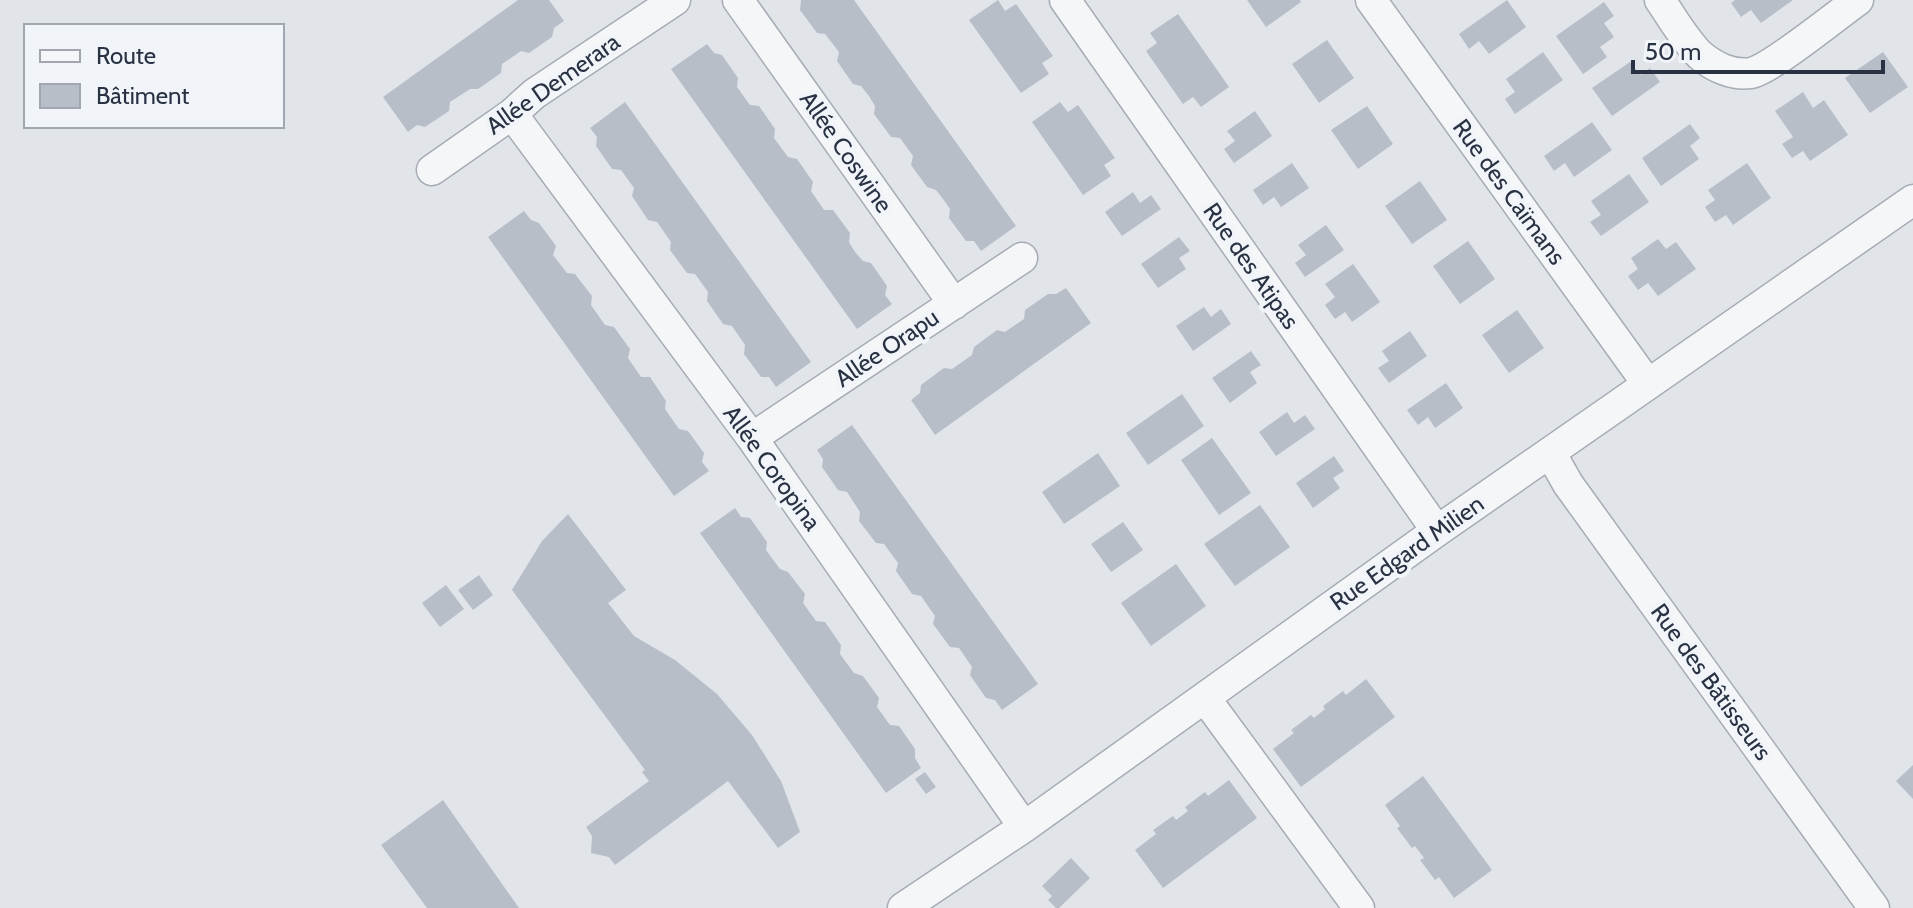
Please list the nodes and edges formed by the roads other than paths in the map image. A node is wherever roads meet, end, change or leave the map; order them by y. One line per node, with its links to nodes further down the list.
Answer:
1 (675, 0): 7 (street, Allée Demerara)
2 (738, 0): 11 (street, Allée Coswine)
3 (1065, 0): 15 (street, Rue des Atipas)
4 (1371, 0): 12 (street, Rue des Caïmans)
5 (1660, 0): 6 (street)
6 (1858, 0)
7 (512, 114): 8 (street, Allée Demerara); 13 (street, Allée Coropina)
8 (432, 170)
9 (1913, 200): 12 (street, Rue Edgard Milien)
10 (1022, 258): 11 (street, Allée Orapu)
11 (954, 304): 13 (street, Allée Orapu)
12 (1647, 383): 14 (street, Rue Edgard Milien)
13 (752, 438): 17 (street, Allée Coropina)
14 (1551, 454): 15 (street, Rue Edgard Milien); 20 (street, Rue des Bâtisseurs)
15 (1437, 531): 16 (street, Rue Edgard Milien)
16 (1205, 698): 17 (street, Rue Edgard Milien); 19 (street)
17 (1024, 827): 18 (street, Rue Edgard Milien)
18 (903, 908)
19 (1359, 908)
20 (1874, 908)

